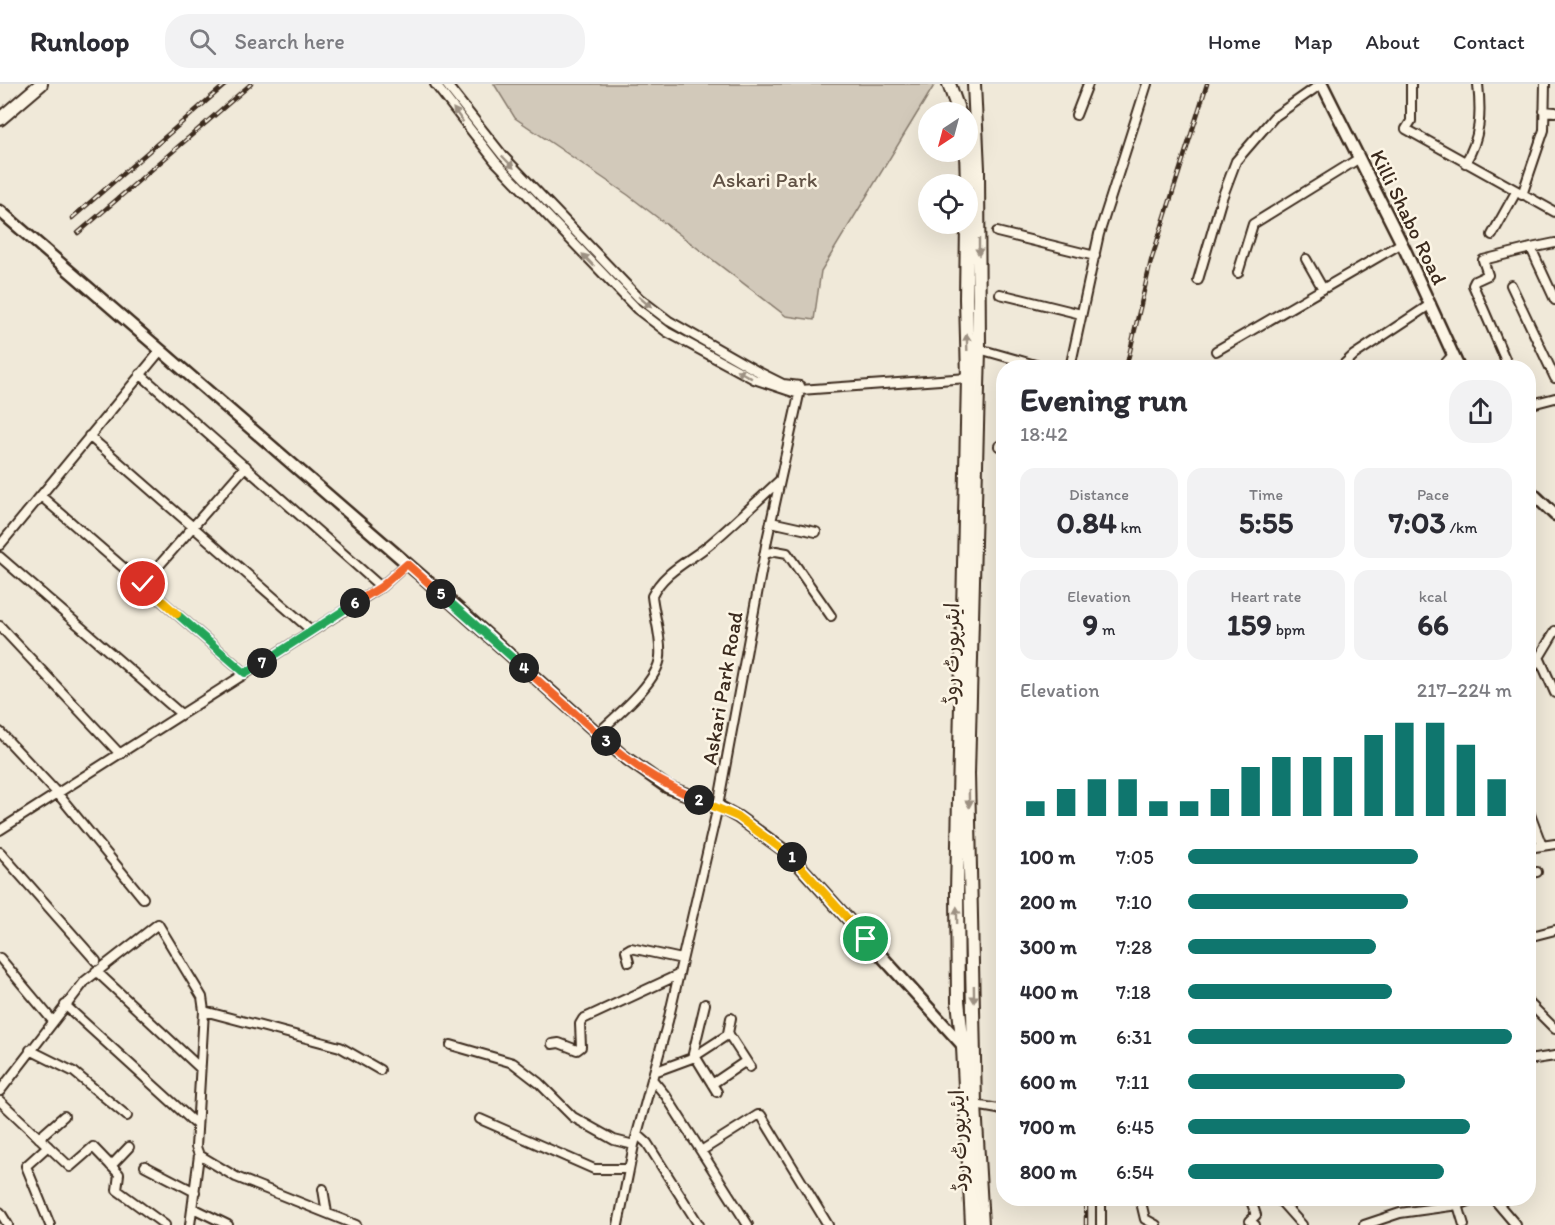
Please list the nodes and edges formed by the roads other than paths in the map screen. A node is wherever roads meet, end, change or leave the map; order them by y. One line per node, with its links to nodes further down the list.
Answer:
1 (28, 84): 16 (main road)
2 (41, 84): 20 (main road)
3 (435, 84): 55 (street, one-way to 3)
4 (446, 84): 55 (street, one-way to 55)
5 (949, 84): 14 (main road)
6 (955, 84): 15 (main road)
7 (974, 84): 43 (main road, ایئرپورٹ روڈ, one-way to 43)
8 (1088, 84): 19 (street)
9 (1147, 84): 32 (street)
10 (1322, 84): 21 (street, Killi Shabo Road); 35 (street)
11 (1411, 84): 22 (street)
12 (1478, 84): 22 (street)
13 (1545, 84): 17 (street)
14 (956, 102)
15 (957, 102)
16 (0, 108)
17 (1544, 111): 18 (street); 23 (street)
18 (1555, 112)
19 (1076, 115)
20 (0, 119)
21 (1358, 159): 29 (street, Killi Shabo Road); 34 (street)
22 (1465, 163): 23 (street)
23 (1519, 193): 25 (street); 28 (street)
24 (0, 211): 42 (street)
25 (1555, 212)
26 (997, 232): 32 (street)
27 (967, 234): 53 (main road, ایئرپورٹ روڈ, one-way to 27)
28 (1492, 235)
29 (1402, 243): 37 (street); 40 (street, Killi Shabo Road)
30 (1555, 243): 31 (street)
31 (1531, 248): 39 (street); 51 (street)
32 (1095, 256): 41 (street)
33 (1306, 259): 37 (street)
34 (1238, 273)
35 (1198, 280)
36 (1511, 285): 54 (street)
37 (1323, 289): 44 (street)
38 (1000, 294): 41 (street)
39 (1555, 300)
40 (1431, 304): 45 (street, Killi Shabo Road); 48 (street)
41 (1081, 314): 47 (street)
42 (161, 350): 52 (street); 70 (street)
43 (979, 350): 46 (street); 116 (main road, ایئرپورٹ روڈ, one-way to 116)
44 (1216, 351)
45 (1453, 355): 49 (street); 50 (street, Killi Shabo Road)
46 (1016, 360)
47 (1072, 360)
48 (1349, 360)
49 (1448, 360)
50 (1455, 360)
51 (1506, 360)
52 (140, 374): 58 (street); 59 (street)
53 (968, 378): 55 (street); 112 (main road, ایئرپورٹ روڈ, one-way to 53)
54 (1555, 378)
55 (800, 390): 60 (street, Askari Park Road)
56 (1555, 398): 57 (street)
57 (1536, 403)
58 (89, 436): 61 (street); 65 (street)
59 (246, 466): 65 (street); 72 (street)
60 (780, 480): 64 (street, Askari Park Road); 83 (street)
61 (42, 496): 67 (street); 71 (street)
62 (1536, 497): 63 (street)
63 (1555, 515)
64 (771, 522): 66 (street); 68 (street, Askari Park Road)
65 (194, 527): 71 (street); 75 (street)
66 (816, 532)
67 (0, 545)
68 (765, 554): 73 (street); 86 (street, Askari Park Road)
69 (0, 556): 81 (street)
70 (407, 564): 72 (street); 83 (street)
71 (143, 584): 79 (street)
72 (381, 587): 75 (street)
73 (831, 616)
74 (0, 626): 84 (street)
75 (312, 631): 79 (street)
76 (1555, 631): 77 (street)
77 (1539, 657): 78 (street); 80 (street)
78 (1536, 662)
79 (245, 673): 81 (street)
80 (1555, 693)
81 (181, 714): 84 (street)
82 (0, 732): 85 (street)
83 (598, 733): 86 (street)
84 (120, 754): 85 (street)
85 (58, 794): 87 (street); 93 (street)
86 (718, 806): 97 (street, Askari Park Road); 112 (street)
87 (0, 830)
88 (1536, 830): 90 (street)
89 (1555, 844): 90 (street)
90 (1542, 846): 91 (street)
91 (1536, 847)
92 (0, 852): 98 (street)
93 (143, 898)
94 (1554, 932): 95 (street)
95 (1536, 935)
96 (0, 958): 107 (street)
97 (682, 959): 99 (street); 101 (street, Askari Park Road)
98 (96, 961)
99 (629, 962)
100 (96, 971): 103 (street); 105 (street); 118 (street)
101 (678, 975): 110 (street); 120 (street, Askari Park Road)
102 (705, 1004): 115 (street)
103 (65, 1005): 107 (street); 128 (street)
104 (1536, 1010): 108 (street)
105 (204, 1011): 118 (street); 119 (street)
106 (731, 1018): 109 (street)
107 (52, 1020): 113 (street)
108 (1555, 1029)
109 (729, 1034): 115 (street); 115 (street)
110 (552, 1044)
111 (450, 1045): 131 (street)
112 (963, 1047): 116 (street); 161 (main road, ایئرپورٹ روڈ)
113 (30, 1050): 121 (street); 126 (street)
114 (1555, 1056): 117 (street)
115 (693, 1057): 120 (street)
116 (975, 1058): 123 (main road, ایئرپورٹ روڈ)
117 (1536, 1059)
118 (200, 1068): 128 (street)
119 (380, 1070)
120 (653, 1075): 129 (street, Askari Park Road); 134 (street)
121 (0, 1091)
122 (0, 1101): 130 (street)
123 (975, 1105): 124 (street); 162 (main road, ایئرپورٹ روڈ)
124 (996, 1108)
125 (64, 1116): 130 (street)
126 (127, 1116)
127 (480, 1119): 138 (street)
128 (197, 1125): 135 (street)
129 (637, 1134): 131 (street, Askari Park Road); 158 (street)
130 (39, 1138): 132 (street)
131 (634, 1145): 138 (street, Askari Park Road)
132 (48, 1146): 136 (street); 152 (street)
133 (129, 1147): 136 (street)
134 (701, 1151): 159 (street); 160 (street)
135 (198, 1155): 140 (street); 150 (street)
136 (111, 1166): 153 (street)
137 (145, 1166): 140 (street)
138 (629, 1169): 157 (street, Askari Park Road)
139 (323, 1189): 150 (street)
140 (195, 1192): 148 (street)
141 (1103, 1206): 163 (street)
142 (1142, 1206): 164 (street)
143 (1253, 1206): 165 (street)
144 (1285, 1206): 166 (street)
145 (1437, 1206): 167 (street)
146 (1459, 1206): 168 (street)
147 (1500, 1206): 169 (street)
148 (193, 1208): 154 (street); 155 (street)
149 (0, 1212): 151 (street)
150 (327, 1213): 156 (street)
151 (8, 1225)
152 (50, 1225)
153 (165, 1225)
154 (190, 1225)
155 (228, 1225)
156 (357, 1225)
157 (618, 1225)
158 (699, 1225)
159 (748, 1225)
160 (828, 1225)
161 (972, 1225)
162 (982, 1225)
163 (1101, 1225)
164 (1156, 1225)
165 (1255, 1225)
166 (1302, 1225)
167 (1364, 1225)
168 (1464, 1225)
169 (1516, 1225)

